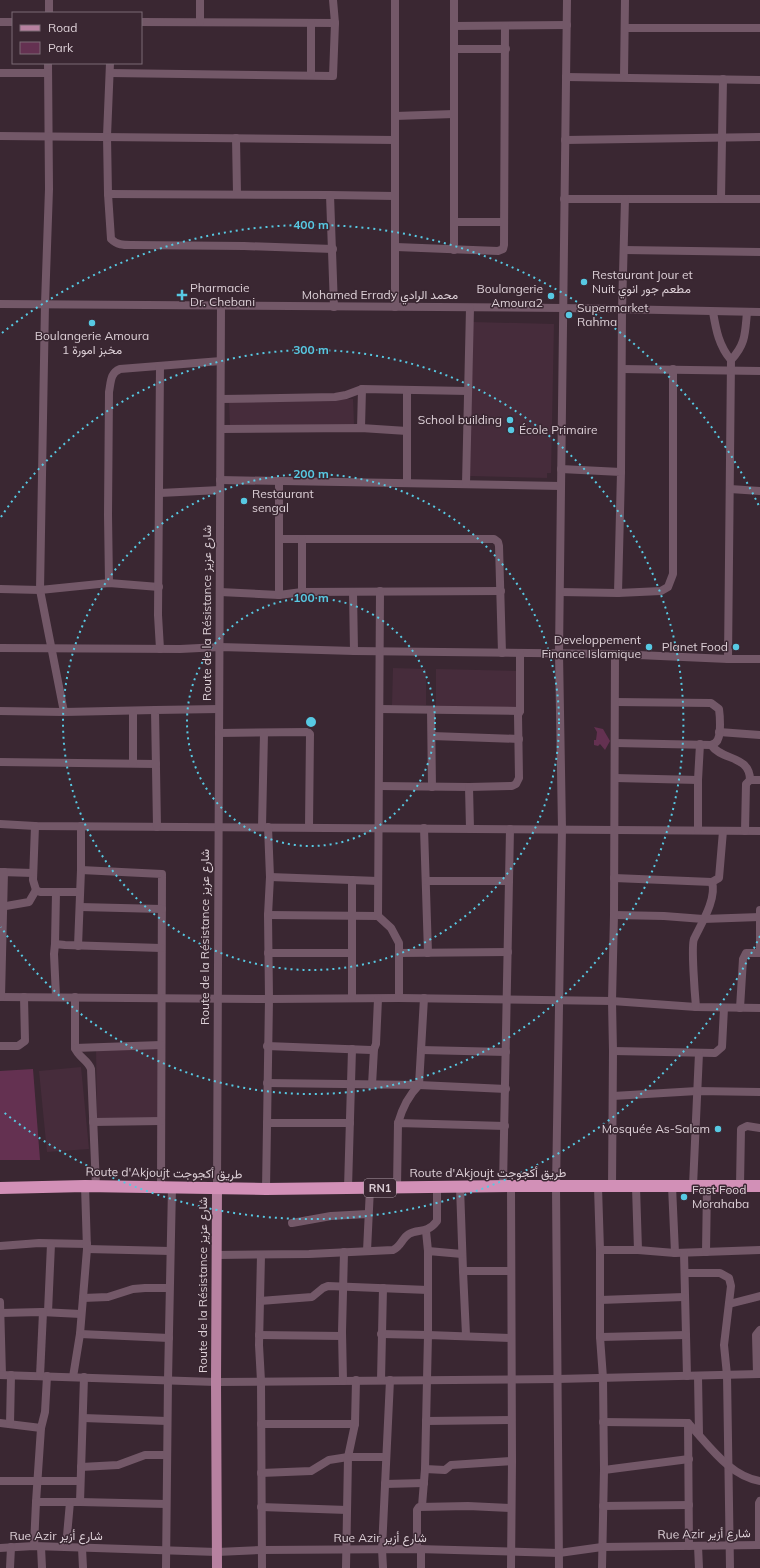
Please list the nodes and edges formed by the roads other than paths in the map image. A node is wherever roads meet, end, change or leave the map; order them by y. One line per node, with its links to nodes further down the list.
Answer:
1 (49, 0): 8 (street)
2 (200, 0): 12 (street)
3 (333, 0): 14 (street)
4 (395, 0): 33 (street)
5 (454, 0): 16 (street)
6 (567, 0): 15 (street)
7 (625, 0): 18 (street)
8 (49, 12)
9 (0, 22): 10 (street)
10 (12, 22)
11 (142, 22): 12 (street)
12 (200, 22): 13 (street)
13 (311, 23): 14 (street); 27 (street)
14 (335, 23): 27 (street)
15 (566, 25): 17 (street); 28 (street)
16 (454, 26): 17 (street); 20 (street)
17 (506, 26): 21 (street)
18 (625, 28): 19 (street); 29 (street)
19 (760, 28)
20 (454, 49): 21 (street); 32 (street)
21 (506, 49): 51 (street)
22 (48, 64): 25 (street)
23 (110, 64): 26 (street)
24 (0, 73): 25 (street)
25 (48, 73): 35 (street)
26 (110, 73): 27 (street); 36 (street)
27 (311, 75)
28 (566, 77): 29 (street); 41 (street)
29 (624, 77): 30 (street)
30 (723, 79): 31 (street); 37 (street)
31 (760, 80)
32 (454, 114): 33 (street); 50 (street)
33 (395, 116): 40 (street)
34 (0, 136): 35 (street)
35 (48, 136): 36 (street); 58 (street)
36 (107, 136): 39 (street); 42 (street)
37 (721, 137): 38 (street); 41 (street); 47 (street)
38 (760, 137)
39 (236, 138): 40 (street); 43 (street)
40 (395, 140): 45 (street)
41 (565, 140): 49 (street)
42 (108, 194): 43 (street); 53 (street)
43 (237, 194): 44 (street)
44 (330, 195): 45 (street); 53 (street)
45 (395, 196): 52 (street)
46 (625, 198): 47 (street); 49 (street); 55 (street)
47 (721, 199): 48 (street)
48 (760, 199)
49 (564, 200): 63 (street)
50 (454, 222): 51 (street); 54 (street)
51 (504, 222): 54 (street)
52 (396, 247): 54 (street); 61 (street)
53 (333, 249): 60 (street)
54 (454, 250)
55 (624, 250): 56 (street); 64 (street)
56 (760, 252)
57 (0, 304): 58 (street, Mohamed Errady محمد الرادي)
58 (45, 304): 59 (street, Mohamed Errady محمد الرادي); 98 (street)
59 (221, 307): 60 (street, Mohamed Errady محمد الرادي); 69 (street, Route de la Résistance شارع عزيز)
60 (334, 307): 61 (street, Mohamed Errady محمد الرادي)
61 (395, 307): 62 (street, Mohamed Errady محمد الرادي)
62 (470, 308): 63 (street, Mohamed Errady محمد الرادي); 77 (street)
63 (564, 308): 64 (street, Mohamed Errady محمد الرادي); 82 (street)
64 (622, 310): 65 (street, Mohamed Errady محمد الرادي); 71 (street)
65 (713, 312): 66 (street, Mohamed Errady محمد الرادي); 68 (street)
66 (747, 312): 67 (street, Mohamed Errady محمد الرادي); 68 (street)
67 (760, 312)
68 (731, 360): 73 (street)
69 (221, 361): 70 (street); 78 (street, Route de la Résistance شارع عزيز)
70 (160, 366): 92 (street); 95 (street)
71 (622, 369): 72 (street); 83 (street)
72 (673, 370): 73 (street); 105 (street)
73 (731, 370): 74 (street); 89 (street)
74 (760, 371)
75 (362, 389): 76 (street); 78 (street); 79 (street)
76 (407, 390): 77 (street); 81 (street)
77 (468, 391): 87 (street)
78 (221, 398): 80 (street, Route de la Résistance شارع عزيز)
79 (361, 428): 80 (street); 81 (street)
80 (220, 429): 84 (street, Route de la Résistance شارع عزيز)
81 (407, 431): 86 (street)
82 (561, 469): 83 (street); 88 (street)
83 (621, 472): 105 (street)
84 (220, 480): 85 (street); 90 (street, Route de la Résistance شارع عزيز)
85 (279, 481): 86 (street); 93 (street)
86 (407, 483): 87 (street)
87 (466, 484): 88 (street)
88 (561, 486): 104 (street)
89 (730, 489): 91 (street); 117 (street)
90 (220, 490): 92 (street); 100 (street, Route de la Résistance شارع عزيز)
91 (760, 491)
92 (160, 493): 96 (street)
93 (279, 539): 94 (street); 106 (street)
94 (302, 539): 99 (street); 101 (street)
95 (109, 583): 96 (street); 98 (street)
96 (159, 587): 110 (street)
97 (0, 589): 98 (street)
98 (40, 590): 109 (street)
99 (500, 591): 103 (street); 113 (street)
100 (220, 592): 106 (street); 107 (street, Route de la Résistance شارع عزيز)
101 (302, 592): 102 (street); 106 (street)
102 (353, 592): 103 (street); 111 (street)
103 (380, 592): 112 (street)
104 (560, 592): 105 (street); 115 (street)
105 (618, 593)
106 (279, 595)
107 (220, 647): 110 (street); 111 (street); 120 (street, Route de la Résistance شارع عزيز)
108 (0, 648): 109 (street)
109 (52, 649): 110 (street); 127 (street)
110 (160, 649)
111 (354, 651): 112 (street)
112 (380, 652): 113 (street); 121 (street)
113 (502, 653): 114 (street)
114 (520, 653): 115 (street); 126 (street)
115 (560, 653): 116 (street); 158 (street)
116 (615, 654): 117 (street); 119 (street)
117 (728, 659): 118 (street)
118 (760, 659)
119 (615, 702): 128 (street); 134 (street)
120 (219, 709): 122 (street); 129 (street, Route de la Résistance شارع عزيز)
121 (380, 709): 123 (street); 144 (street)
122 (155, 710): 125 (street); 139 (street)
123 (431, 710): 126 (street); 132 (street)
124 (0, 711): 127 (street)
125 (134, 711): 127 (street); 138 (street)
126 (520, 711): 133 (street)
127 (64, 712)
128 (719, 732): 131 (street); 136 (street)
129 (219, 733): 130 (street); 151 (street, Route de la Résistance شارع عزيز)
130 (264, 734): 152 (street); 153 (street)
131 (760, 735)
132 (432, 736): 133 (street); 145 (street)
133 (519, 739): 146 (street)
134 (615, 743): 135 (street); 140 (street)
135 (700, 744): 136 (street); 141 (street)
136 (711, 745): 142 (street)
137 (0, 762): 138 (street)
138 (133, 763): 139 (street)
139 (156, 764): 150 (street)
140 (615, 778): 141 (street); 159 (street)
141 (698, 780): 160 (street)
142 (750, 780): 143 (street); 162 (street)
143 (760, 780)
144 (379, 786): 145 (street); 154 (street)
145 (432, 787): 146 (street)
146 (469, 787): 156 (street)
147 (0, 824): 148 (street)
148 (35, 826): 149 (street); 166 (street)
149 (82, 826): 150 (street); 164 (street)
150 (157, 827): 151 (street)
151 (219, 827): 152 (street); 205 (street, Route de la Résistance شارع عزيز)
152 (265, 827): 153 (street); 167 (street)
153 (309, 827): 154 (street)
154 (379, 828): 155 (street); 170 (street)
155 (424, 828): 156 (street); 171 (street)
156 (470, 829): 157 (street)
157 (510, 829): 158 (street); 172 (street)
158 (562, 829): 159 (street); 209 (street)
159 (614, 830): 160 (street); 168 (street)
160 (698, 830): 161 (street)
161 (724, 831): 162 (street); 173 (street)
162 (745, 831): 163 (street)
163 (760, 831)
164 (82, 870): 176 (street); 179 (street)
165 (2, 872): 166 (street); 177 (street)
166 (33, 873): 174 (street)
167 (270, 878): 169 (street); 181 (street)
168 (614, 878): 173 (street); 182 (street)
169 (352, 880): 170 (street); 183 (street)
170 (378, 881): 184 (street)
171 (426, 881): 172 (street); 195 (street)
172 (509, 881): 191 (street)
173 (712, 882): 186 (street)
174 (36, 890): 175 (street); 177 (street)
175 (56, 892): 176 (street); 187 (street)
176 (80, 892): 178 (street)
177 (2, 907): 188 (street)
178 (80, 907): 179 (street); 189 (street)
179 (162, 909): 190 (street)
180 (760, 910): 185 (street)
181 (268, 915): 183 (street); 192 (street)
182 (614, 915): 186 (street); 210 (street)
183 (351, 916): 184 (street); 193 (street)
184 (378, 916): 194 (street)
185 (760, 917): 186 (street); 196 (street)
186 (703, 919): 211 (street)
187 (55, 944): 189 (street); 199 (street)
188 (1, 945): 197 (street)
189 (78, 946): 190 (street)
190 (161, 948): 201 (street)
191 (508, 952): 195 (street); 208 (street)
192 (268, 953): 193 (street); 207 (street)
193 (351, 953): 202 (street)
194 (399, 953): 195 (street); 203 (street)
195 (428, 953)
196 (760, 953): 213 (street)
197 (1, 997): 198 (street)
198 (24, 997): 199 (street); 216 (street)
199 (56, 997): 200 (street)
200 (75, 997): 201 (street); 218 (street)
201 (161, 998): 205 (street); 215 (street)
202 (352, 998): 206 (street); 207 (street)
203 (399, 998): 204 (street); 206 (street)
204 (424, 998): 208 (street); 221 (street)
205 (218, 999): 207 (street); 255 (street, Route de la Résistance شارع عزيز)
206 (378, 999): 220 (street)
207 (269, 1000): 217 (street)
208 (507, 1000): 209 (street); 223 (street)
209 (559, 1000): 210 (street); 242 (street)
210 (612, 1001): 211 (street); 222 (street)
211 (696, 1007): 212 (street)
212 (724, 1008): 213 (street); 224 (street)
213 (740, 1008): 214 (street)
214 (760, 1008)
215 (161, 1045): 218 (street); 233 (street)
216 (0, 1046)
217 (267, 1046): 219 (street); 225 (street)
218 (75, 1048): 234 (street)
219 (352, 1049): 220 (street); 226 (street)
220 (374, 1049): 227 (street)
221 (421, 1050): 223 (street); 228 (street)
222 (613, 1051): 224 (street); 232 (street)
223 (506, 1052): 229 (street)
224 (699, 1053): 230 (street)
225 (267, 1083): 226 (street); 235 (street)
226 (351, 1085): 227 (street); 236 (street)
227 (372, 1085): 228 (street)
228 (419, 1085): 229 (street); 237 (street)
229 (506, 1089): 238 (street)
230 (697, 1091): 231 (street); 232 (street); 245 (street)
231 (760, 1092)
232 (613, 1096): 253 (street)
233 (161, 1121): 234 (street); 249 (street)
234 (93, 1122): 248 (street)
235 (267, 1123): 236 (street); 259 (street)
236 (350, 1123): 256 (street)
237 (398, 1123): 238 (street); 258 (street)
238 (505, 1126): 241 (street)
239 (760, 1128): 240 (street)
240 (740, 1185): 246 (highway, Route d'Akjoujt طريق أكجوجت / RN1); 247 (highway, Route d'Akjoujt طريق أكجوجت / RN1)
241 (507, 1186): 242 (highway, Route d'Akjoujt طريق أكجوجت / RN1); 251 (highway, Route d'Akjoujt طريق أكجوجت / RN1); 280 (street)
242 (556, 1186): 252 (highway, Route d'Akjoujt طريق أكجوجت / RN1); 318 (street)
243 (636, 1186): 244 (highway, Route d'Akjoujt طريق أكجوجت / RN1); 253 (highway, Route d'Akjoujt طريق أكجوجت / RN1); 268 (street)
244 (672, 1186): 245 (highway, Route d'Akjoujt طريق أكجوجت / RN1); 274 (street)
245 (693, 1186): 246 (highway, Route d'Akjoujt طريق أكجوجت / RN1)
246 (706, 1186): 273 (street)
247 (760, 1186)
248 (90, 1187): 249 (highway, Route d'Akjoujt طريق أكجوجت / RN1); 254 (highway, Route d'Akjoujt طريق أكجوجت / RN1); 265 (street)
249 (166, 1187): 255 (highway, Route d'Akjoujt طريق أكجوجت / RN1); 266 (street)
250 (437, 1187): 251 (highway, Route d'Akjoujt طريق أكجوجت / RN1); 258 (highway, Route d'Akjoujt طريق أكجوجت / RN1); 262 (street)
251 (460, 1187): 276 (street)
252 (598, 1187): 253 (highway, Route d'Akjoujt طريق أكجوجت / RN1); 267 (street)
253 (612, 1187)
254 (0, 1188)
255 (217, 1188): 259 (highway, Route d'Akjoujt طريق أكجوجت / RN1); 277 (main road, Route de la Résistance شارع عزيز)
256 (348, 1188): 257 (highway, Route d'Akjoujt طريق أكجوجت / RN1); 259 (highway, Route d'Akjoujt طريق أكجوجت / RN1)
257 (370, 1188): 258 (highway, Route d'Akjoujt طريق أكجوجت / RN1); 260 (street)
258 (397, 1188)
259 (266, 1189)
260 (368, 1214): 261 (street); 270 (street)
261 (292, 1223)
262 (426, 1231): 270 (street); 271 (street)
263 (51, 1244): 264 (street); 265 (street); 293 (street)
264 (0, 1246)
265 (87, 1247): 266 (street); 288 (street)
266 (170, 1250): 283 (street)
267 (600, 1250): 268 (street); 290 (street)
268 (638, 1250): 274 (street)
269 (760, 1250): 273 (street)
270 (367, 1251): 272 (street)
271 (428, 1251): 276 (street); 285 (street)
272 (344, 1252): 278 (street); 282 (street)
273 (706, 1252): 275 (street)
274 (675, 1253): 275 (street)
275 (684, 1253): 281 (street)
276 (462, 1254): 279 (street)
277 (217, 1255): 278 (street); 327 (main road, Route de la Résistance شارع عزيز)
278 (261, 1255): 289 (street)
279 (463, 1271): 280 (street); 302 (street)
280 (511, 1271): 307 (street)
281 (685, 1273): 287 (street); 292 (street)
282 (343, 1286): 284 (street); 289 (street); 304 (street)
283 (169, 1288): 288 (street); 306 (street)
284 (383, 1288): 285 (street); 299 (street)
285 (428, 1290): 301 (street)
286 (760, 1296): 292 (street)
287 (684, 1297): 290 (street); 303 (street)
288 (83, 1298): 295 (street)
289 (260, 1300): 300 (street)
290 (600, 1300): 305 (street)
291 (0, 1302): 294 (street)
292 (729, 1304): 311 (street)
293 (45, 1312): 294 (street); 295 (street); 312 (street)
294 (0, 1313): 297 (street)
295 (81, 1314): 298 (street)
296 (760, 1330): 308 (street)
297 (1, 1334): 309 (street)
298 (80, 1334): 306 (street); 315 (street)
299 (382, 1334): 301 (street); 322 (street)
300 (259, 1335): 304 (street); 326 (street)
301 (428, 1335): 302 (street); 324 (street)
302 (466, 1335): 307 (street)
303 (686, 1335): 305 (street); 313 (street)
304 (342, 1336): 320 (street)
305 (600, 1337): 317 (street)
306 (168, 1338): 319 (street)
307 (511, 1338): 325 (street)
308 (759, 1374): 311 (street)
309 (1, 1375): 310 (street)
310 (11, 1375): 312 (street); 335 (street)
311 (727, 1375): 314 (street); 345 (street)
312 (44, 1376): 315 (street); 338 (street)
313 (687, 1376): 314 (street); 317 (street)
314 (698, 1376): 339 (street)
315 (72, 1377): 316 (street)
316 (84, 1377): 319 (street); 328 (street)
317 (603, 1378): 318 (street); 332 (street)
318 (557, 1379): 325 (street); 384 (street)
319 (168, 1380): 327 (street); 330 (street)
320 (343, 1380): 321 (street); 326 (street)
321 (356, 1380): 322 (street); 337 (street)
322 (381, 1380): 323 (street)
323 (390, 1380): 324 (street); 342 (street)
324 (427, 1380): 325 (street); 331 (street)
325 (511, 1380): 329 (street)
326 (261, 1381): 327 (street); 336 (street)
327 (216, 1382): 382 (main road, Route de la Résistance شارع عزيز)
328 (83, 1418): 330 (street); 346 (street)
329 (511, 1420): 331 (street); 344 (street)
330 (167, 1421): 340 (street)
331 (426, 1421): 347 (street)
332 (603, 1422): 334 (street); 348 (street)
333 (0, 1423): 335 (street)
334 (688, 1423): 339 (street); 343 (street)
335 (10, 1424): 338 (street)
336 (261, 1424): 337 (street); 349 (street)
337 (355, 1424): 341 (street)
338 (41, 1428): 352 (street)
339 (699, 1434): 345 (street)
340 (167, 1455): 346 (street); 360 (street)
341 (348, 1457): 342 (street); 349 (street); 366 (street)
342 (386, 1457): 355 (street)
343 (689, 1459): 348 (street); 361 (street)
344 (512, 1461): 347 (street); 365 (street)
345 (728, 1466): 351 (street); 370 (street)
346 (81, 1467): 353 (street)
347 (425, 1470): 354 (street)
348 (604, 1470): 363 (street)
349 (261, 1473): 364 (street)
350 (0, 1481): 352 (street)
351 (760, 1481)
352 (38, 1482): 353 (street); 356 (street)
353 (80, 1482): 358 (street)
354 (424, 1483): 355 (street); 362 (street)
355 (385, 1484): 377 (street)
356 (36, 1502): 357 (street); 367 (street)
357 (70, 1502): 358 (street); 373 (street)
358 (80, 1502): 360 (street)
359 (760, 1502): 371 (street)
360 (166, 1504): 379 (street)
361 (689, 1505): 363 (street); 368 (street)
362 (422, 1506): 365 (street); 378 (street)
363 (602, 1506): 374 (street)
364 (261, 1507): 366 (street); 380 (street)
365 (512, 1508): 383 (street)
366 (347, 1510): 381 (street)
367 (38, 1546): 372 (street, Rue Azir شارع أزير); 373 (street, Rue Azir شارع أزير); 386 (street)
368 (689, 1546): 369 (street, Rue Azir شارع أزير); 374 (street, Rue Azir شارع أزير)
369 (698, 1546): 370 (street, Rue Azir شارع أزير); 397 (street)
370 (730, 1546): 371 (street, Rue Azir شارع أزير); 398 (street)
371 (759, 1546)
372 (11, 1547): 375 (street, Rue Azir شارع أزير); 385 (street)
373 (66, 1547): 376 (street, Rue Azir شارع أزير)
374 (602, 1547): 384 (street, Rue Azir شارع أزير); 396 (street)
375 (0, 1548)
376 (82, 1548): 379 (street, Rue Azir شارع أزير); 387 (street)
377 (382, 1549): 378 (street, Rue Azir شارع أزير); 381 (street, Rue Azir شارع أزير); 392 (street)
378 (419, 1549): 383 (street, Rue Azir شارع أزير); 393 (street)
379 (166, 1550): 382 (street, Rue Azir شارع أزير); 388 (street)
380 (261, 1550): 381 (street, Rue Azir شارع أزير); 382 (street, Rue Azir شارع أزير); 390 (street)
381 (346, 1550): 391 (street)
382 (218, 1552): 389 (main road, Route de la Résistance شارع عزيز)
383 (511, 1552): 384 (street, Rue Azir شارع أزير); 394 (street)
384 (559, 1553): 395 (street)
385 (10, 1568)
386 (42, 1568)
387 (83, 1568)
388 (166, 1568)
389 (217, 1568)
390 (262, 1568)
391 (346, 1568)
392 (383, 1568)
393 (421, 1568)
394 (511, 1568)
395 (559, 1568)
396 (602, 1568)
397 (700, 1568)
398 (730, 1568)

